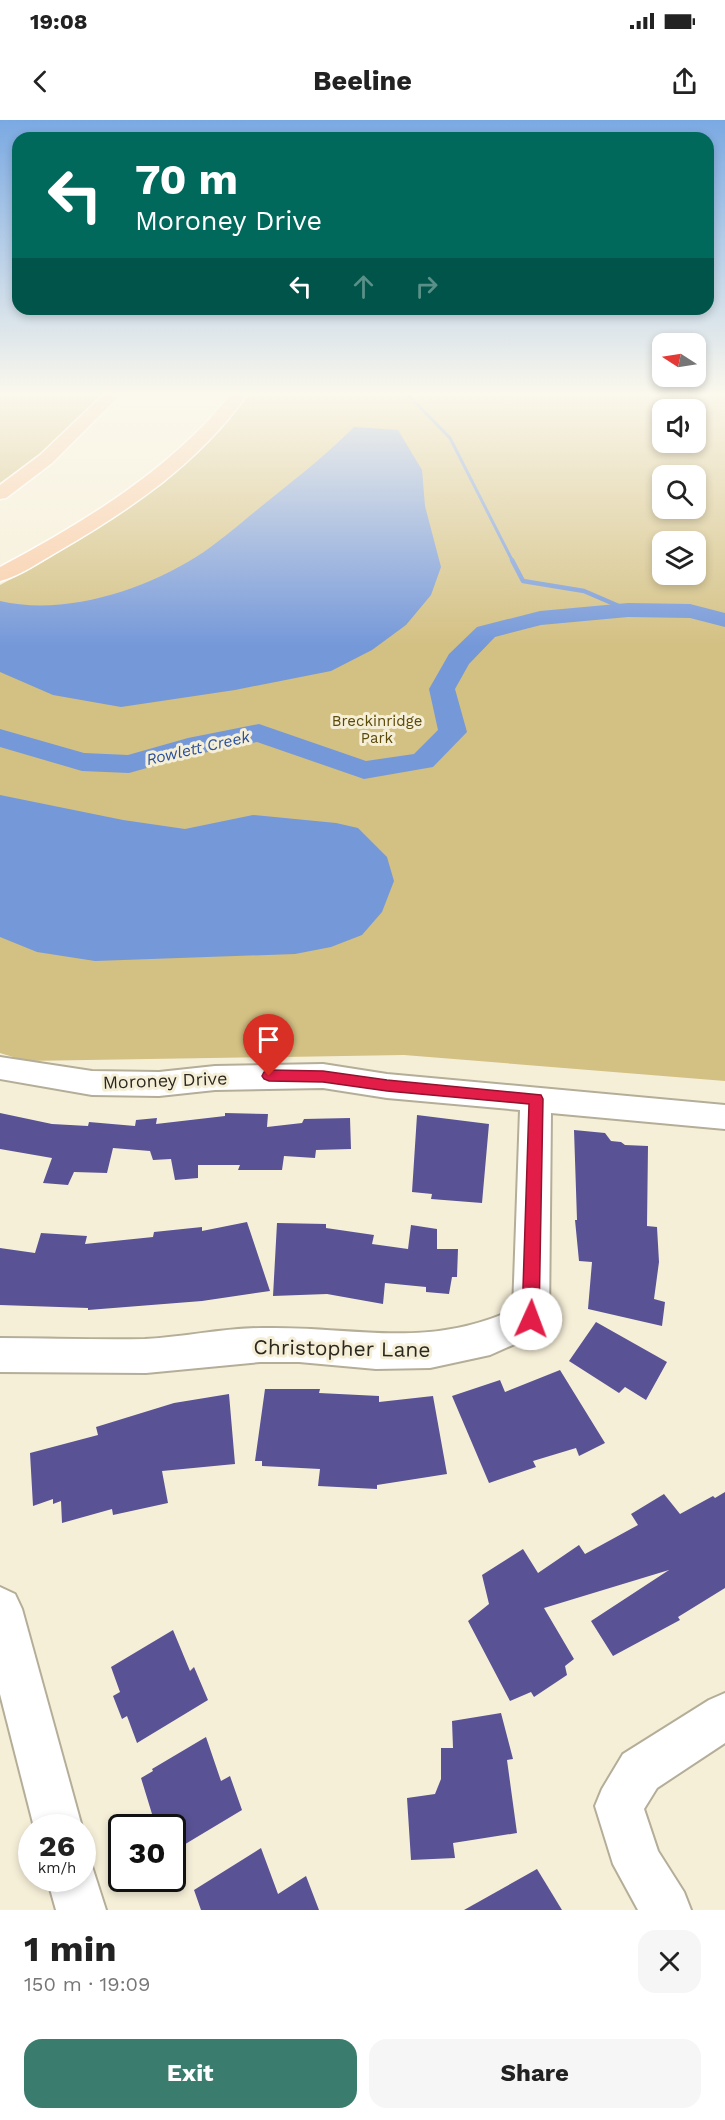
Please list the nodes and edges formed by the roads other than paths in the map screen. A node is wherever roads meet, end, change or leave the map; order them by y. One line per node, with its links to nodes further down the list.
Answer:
1 (19, 480): 3 (main road)
2 (156, 480): 4 (main road)
3 (0, 494)
4 (0, 574)
5 (0, 1068): 6 (street, Moroney Drive)
6 (536, 1099): 7 (street, Moroney Drive); 8 (street, Christopher Lane)
7 (725, 1117)
8 (0, 1357)
9 (0, 1610): 11 (street)
10 (725, 1716): 14 (street)
11 (55, 1814)
12 (76, 1892): 13 (street)
13 (81, 1910)
14 (666, 1910)

